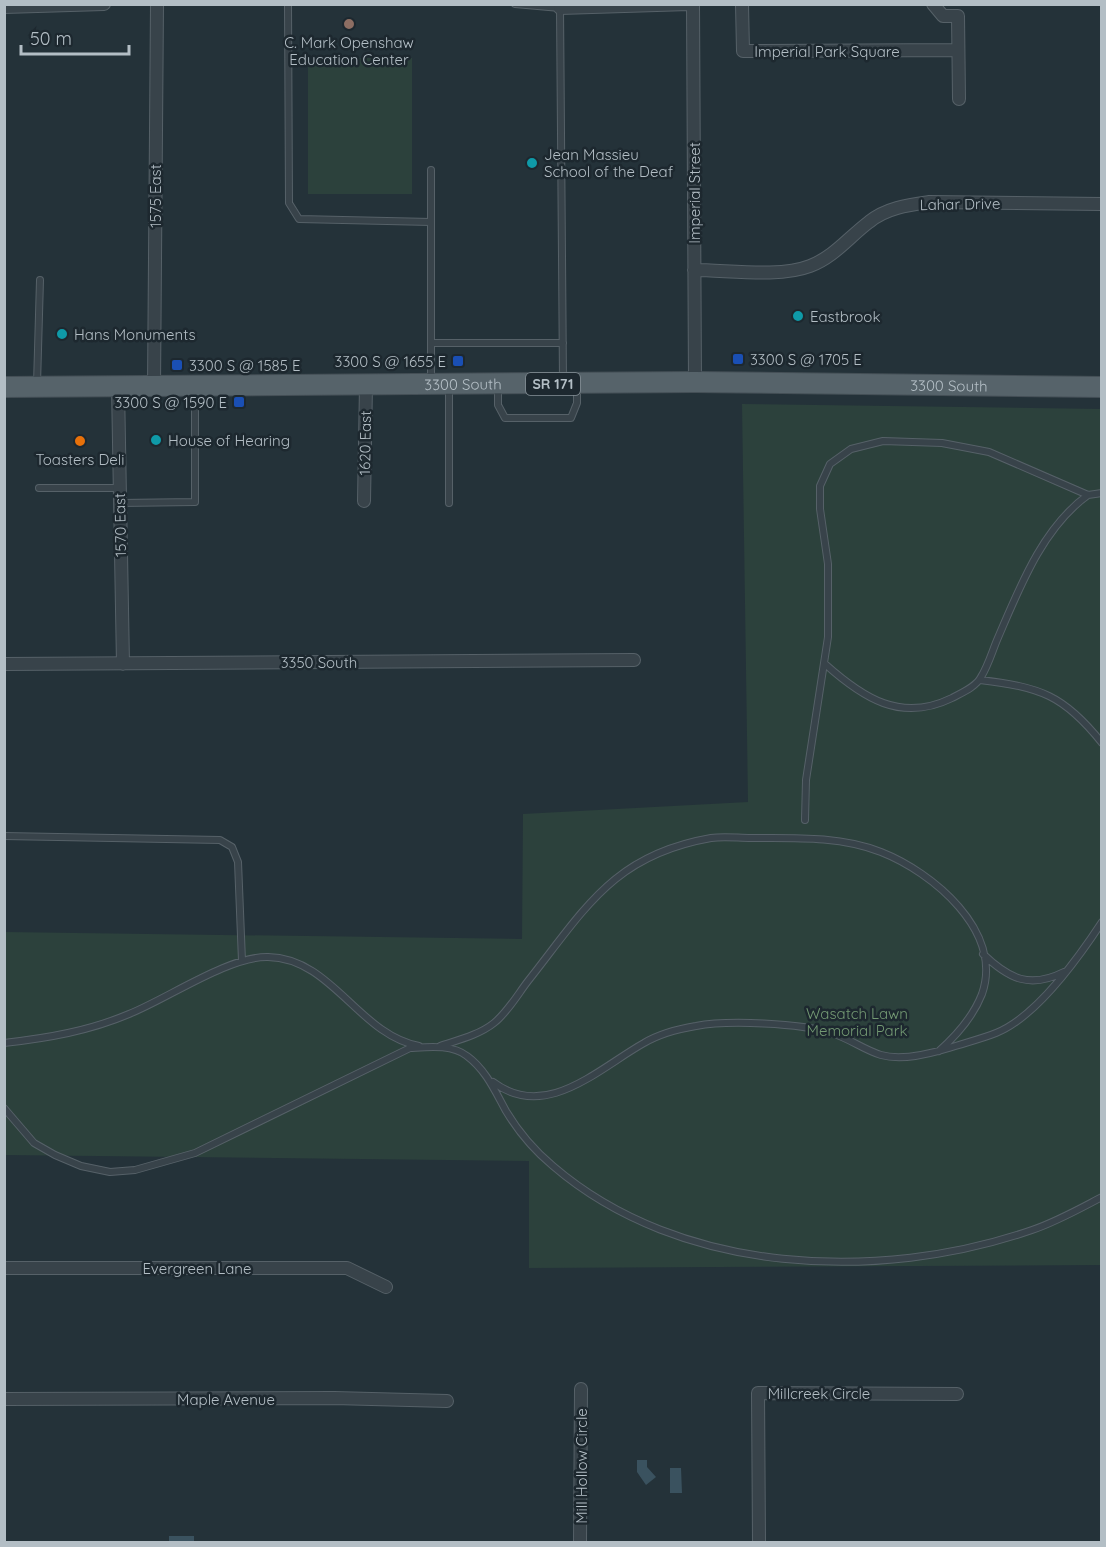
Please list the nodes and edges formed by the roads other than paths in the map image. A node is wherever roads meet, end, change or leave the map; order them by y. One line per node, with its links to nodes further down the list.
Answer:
1 (104, 4): 8 (street)
2 (157, 4): 28 (street, 1575 East)
3 (288, 4): 14 (lane)
4 (514, 4): 9 (lane)
5 (691, 4): 9 (street); 15 (street, Imperial Street)
6 (742, 4): 10 (street, Imperial Park Square)
7 (933, 4): 10 (street)
8 (4, 7)
9 (560, 8): 17 (lane)
10 (958, 50): 11 (street)
11 (959, 99)
12 (431, 170): 14 (lane)
13 (1101, 204): 15 (street, Lahar Drive)
14 (431, 222): 18 (lane)
15 (694, 270): 19 (street, Imperial Street)
16 (40, 280): 26 (lane)
17 (563, 343): 18 (lane); 21 (lane)
18 (431, 344): 22 (lane)
19 (695, 382): 21 (main road, 3300 South / SR 171); 29 (main road, 3300 South / SR 171)
20 (498, 384): 21 (main road, 3300 South / SR 171); 21 (lane); 22 (main road, 3300 South / SR 171)
21 (570, 384)
22 (440, 385): 24 (main road, 3300 South / SR 171); 36 (lane)
23 (195, 386): 24 (main road, 3300 South / SR 171); 28 (main road, 3300 South / SR 171); 35 (lane)
24 (366, 386): 34 (street, 1620 East)
25 (4, 387): 26 (main road, 3300 South / SR 171)
26 (37, 387): 27 (main road, 3300 South / SR 171)
27 (118, 387): 28 (main road, 3300 South / SR 171); 31 (street, 1570 East)
28 (154, 387)
29 (1101, 387)
30 (39, 488): 31 (lane)
31 (120, 488): 35 (street, 1570 East)
32 (1101, 493): 33 (lane)
33 (1088, 495): 40 (lane); 41 (lane)
34 (364, 501)
35 (120, 503): 39 (street, 1570 East)
36 (449, 503)
37 (634, 660): 39 (street, 3350 South)
38 (4, 664): 39 (street, 3350 South)
39 (123, 664)
40 (825, 664): 41 (lane); 43 (lane)
41 (980, 680): 42 (lane)
42 (1101, 743)
43 (805, 820)
44 (4, 836): 47 (lane)
45 (1101, 922): 48 (lane)
46 (983, 953): 48 (lane); 51 (lane); 53 (lane)
47 (242, 961): 49 (lane); 50 (lane)
48 (1069, 970): 53 (lane)
49 (5, 1043): 52 (lane)
50 (426, 1047): 51 (lane); 55 (lane)
51 (440, 1047): 54 (lane)
52 (4, 1049)
53 (939, 1051): 54 (lane)
54 (490, 1080): 56 (lane)
55 (4, 1108)
56 (1101, 1197)
57 (4, 1268): 58 (street, Evergreen Lane)
58 (386, 1287)
59 (581, 1389): 63 (street, Mill Hollow Circle)
60 (957, 1394): 64 (street, Millcreek Circle)
61 (4, 1399): 62 (street, Maple Avenue)
62 (447, 1401)
63 (580, 1542)
64 (759, 1542)

